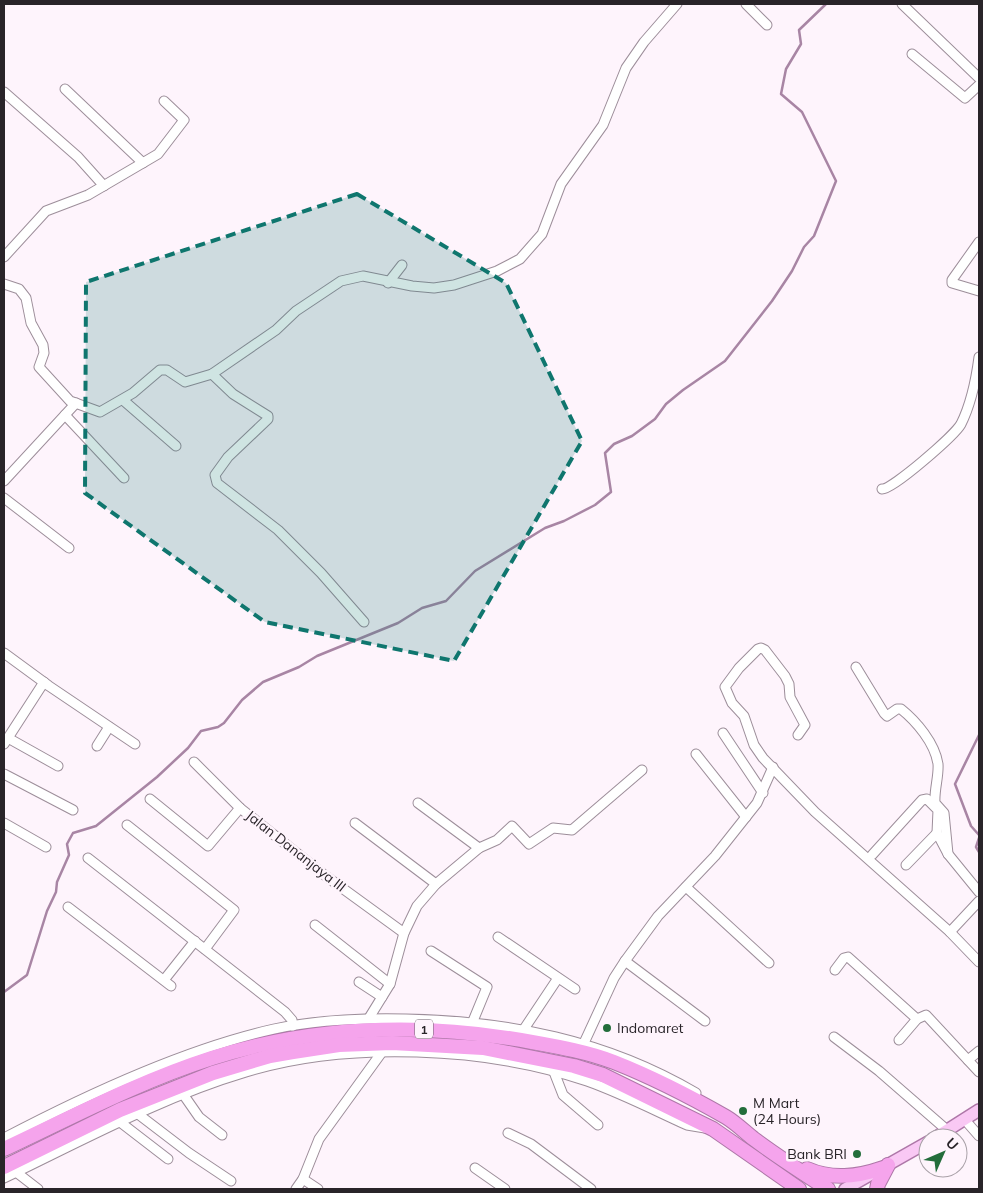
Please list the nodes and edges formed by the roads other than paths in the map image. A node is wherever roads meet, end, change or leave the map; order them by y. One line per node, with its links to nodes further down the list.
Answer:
1 (677, 4): 18 (street)
2 (746, 4): 4 (street)
3 (902, 4): 6 (street)
4 (767, 25)
5 (912, 54): 7 (street)
6 (979, 78)
7 (979, 85)
8 (65, 89): 11 (street)
9 (4, 92): 12 (street)
10 (164, 101): 11 (street)
11 (144, 163): 12 (street)
12 (104, 186): 15 (street)
13 (4, 241): 15 (street)
14 (979, 242): 20 (street)
15 (14, 246): 16 (street)
16 (4, 257)
17 (402, 265): 18 (street)
18 (388, 283): 22 (street)
19 (4, 284): 24 (street)
20 (979, 291)
21 (979, 357): 29 (street)
22 (212, 374): 23 (street); 32 (street)
23 (123, 400): 24 (street); 26 (street)
24 (76, 403): 25 (street)
25 (65, 415): 27 (street); 28 (street)
26 (176, 446)
27 (124, 478)
28 (4, 481)
29 (882, 489)
30 (4, 498): 31 (street)
31 (69, 548)
32 (364, 622)
33 (4, 652): 35 (street)
34 (856, 667): 60 (street)
35 (44, 682): 36 (street); 39 (street)
36 (109, 727): 40 (street); 41 (street)
37 (723, 733): 48 (street)
38 (798, 735): 45 (street)
39 (6, 741): 44 (street)
40 (135, 744)
41 (97, 746)
42 (696, 754): 53 (street)
43 (194, 762): 51 (street, Jalan Dananjaya III)
44 (58, 766)
45 (773, 767): 48 (street); 70 (street)
46 (642, 770): 59 (street)
47 (4, 775): 52 (street)
48 (763, 793): 53 (street)
49 (150, 799): 51 (street)
50 (418, 803): 59 (street)
51 (240, 808): 71 (street, Jalan Dananjaya III)
52 (73, 810)
53 (746, 817): 65 (street)
54 (4, 823): 58 (street)
55 (355, 823): 64 (street)
56 (127, 825): 74 (street)
57 (937, 833): 60 (street); 61 (street); 63 (street)
58 (46, 847)
59 (479, 848): 64 (street)
60 (948, 854): 66 (street)
61 (872, 855)
62 (88, 858): 73 (street)
63 (906, 866)
64 (436, 884): 71 (street)
65 (686, 887): 76 (street); 78 (street)
66 (979, 892)
67 (979, 901): 70 (street)
68 (68, 908): 73 (street)
69 (314, 925): 82 (street)
70 (950, 932): 77 (street)
71 (404, 933): 82 (street)
72 (498, 937): 80 (street)
73 (194, 941): 74 (street)
74 (205, 949): 90 (street)
75 (431, 951): 88 (street)
76 (625, 961): 87 (street); 93 (street)
77 (979, 962)
78 (769, 963)
79 (836, 970): 86 (street)
80 (558, 978): 83 (street); 89 (street)
81 (359, 982): 84 (street)
82 (390, 984): 84 (street)
83 (575, 989)
84 (382, 997): 85 (street)
85 (369, 1018): 88 (street); 90 (street)
86 (917, 1019): 92 (street); 98 (street)
87 (705, 1021)
88 (473, 1022): 89 (street)
89 (524, 1029): 93 (street)
90 (289, 1030): 102 (highway, 1); 105 (highway, 1); 114 (street)
91 (834, 1037): 108 (street)
92 (899, 1040)
93 (584, 1043): 105 (street)
94 (979, 1051): 98 (street)
95 (382, 1052): 96 (street); 97 (street); 124 (street)
96 (294, 1056): 97 (highway, 1); 101 (street); 102 (highway, 1)
97 (509, 1058): 99 (street); 110 (highway, 1)
98 (968, 1060): 100 (street)
99 (554, 1072): 107 (street); 110 (street)
100 (979, 1072)
101 (183, 1094): 104 (street); 112 (street)
102 (119, 1110): 104 (street); 117 (highway, 1); 119 (street); 122 (highway, 1)
103 (979, 1110): 106 (main road)
104 (138, 1114): 125 (street)
105 (727, 1118): 115 (highway, 1)
106 (964, 1120): 109 (main road); 113 (street)
107 (598, 1125)
108 (945, 1128)
109 (952, 1128)
110 (713, 1129): 118 (highway, 1)
111 (508, 1133): 131 (street)
112 (222, 1135)
113 (979, 1136)
114 (4, 1138)
115 (754, 1139): 120 (highway); 134 (highway, 1)
116 (918, 1148): 120 (main road)
117 (4, 1149)
118 (743, 1150): 132 (highway); 133 (highway, 1)
119 (168, 1159)
120 (885, 1167): 126 (main road); 135 (highway)
121 (474, 1168): 130 (street)
122 (10, 1169): 123 (street); 127 (street)
123 (4, 1178)
124 (303, 1179): 128 (street); 129 (street)
125 (231, 1181)
126 (849, 1188)
127 (38, 1189)
128 (296, 1189)
129 (318, 1189)
130 (506, 1189)
131 (591, 1189)
132 (781, 1189)
133 (799, 1189)
134 (828, 1189)
135 (877, 1189)

